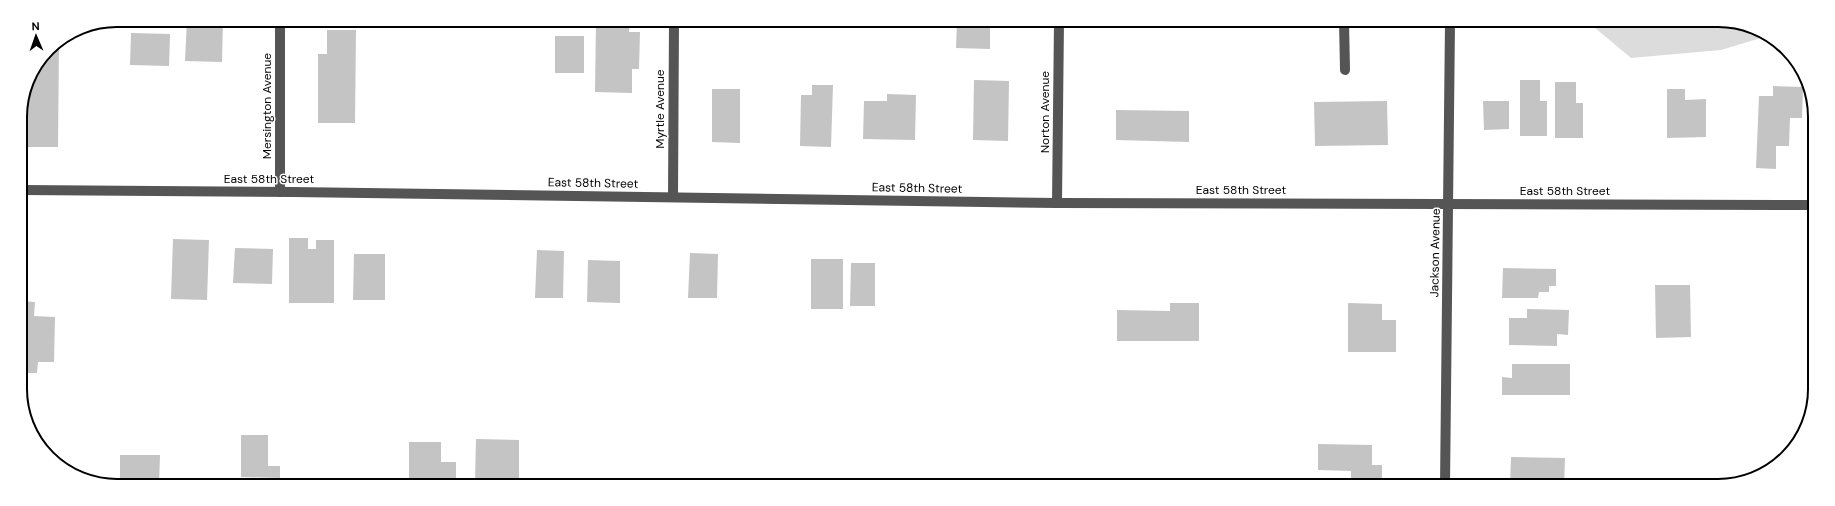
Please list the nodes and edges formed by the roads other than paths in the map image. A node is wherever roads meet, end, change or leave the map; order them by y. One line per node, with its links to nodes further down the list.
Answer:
1 (280, 27): 8 (street, Mersington Avenue)
2 (674, 27): 9 (street, Myrtle Avenue)
3 (1059, 27): 10 (street, Norton Avenue)
4 (1344, 27): 6 (street)
5 (1450, 27): 11 (street, Jackson Avenue)
6 (1345, 70)
7 (27, 190): 8 (street, East 58th Street)
8 (280, 192): 9 (street, East 58th Street)
9 (674, 197): 10 (street, East 58th Street)
10 (1057, 203): 11 (street, East 58th Street)
11 (1449, 204): 12 (street, East 58th Street); 13 (street, Jackson Avenue)
12 (1808, 205)
13 (1445, 479)

